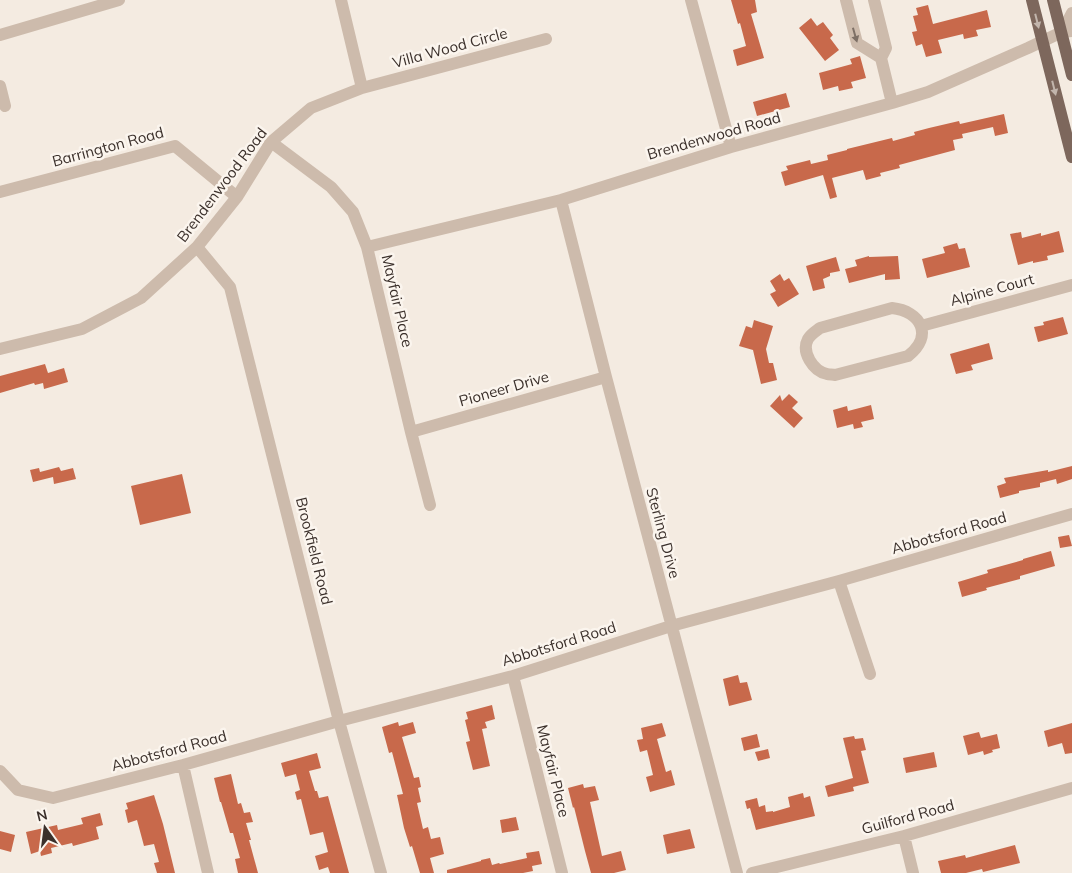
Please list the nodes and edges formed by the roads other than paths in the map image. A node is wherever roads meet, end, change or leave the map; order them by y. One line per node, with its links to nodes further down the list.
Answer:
1 (119, 0): 10 (street)
2 (341, 0): 16 (street)
3 (691, 0): 20 (street)
4 (846, 0): 13 (street, one-way to 13)
5 (874, 0): 13 (street)
6 (1032, 0): 12 (main road, one-way to 12)
7 (1053, 0): 9 (main road)
8 (1072, 13): 9 (street)
9 (1067, 31): 12 (street, Brendenwood Road); 14 (main road)
10 (0, 35)
11 (546, 39): 16 (street, Villa Wood Circle)
12 (1042, 41): 17 (street, Brendenwood Road); 21 (main road, one-way to 21)
13 (881, 58): 17 (street)
14 (1072, 75)
15 (0, 86): 18 (street)
16 (362, 88): 19 (street, Brendenwood Road)
17 (892, 103): 20 (street, Brendenwood Road)
18 (5, 106)
19 (271, 142): 23 (street, Brendenwood Road); 26 (street, Mayfair Place)
20 (731, 146): 24 (street, Brendenwood Road)
21 (1072, 157)
22 (0, 192): 23 (street, Barrington Road)
23 (237, 197): 25 (street, Brendenwood Road)
24 (561, 200): 26 (street, Brendenwood Road); 30 (street, Sterling Drive)
25 (198, 247): 29 (street, Brendenwood Road); 38 (street, Brookfield Road)
26 (367, 247): 31 (street, Mayfair Place)
27 (1072, 285): 28 (street, Alpine Court)
28 (922, 326): 28 (street)
29 (0, 349)
30 (606, 378): 31 (street, Pioneer Drive); 35 (street, Sterling Drive)
31 (411, 432): 32 (street, Mayfair Place)
32 (430, 505)
33 (1072, 514): 34 (street, Abbotsford Road)
34 (839, 581): 35 (street, Abbotsford Road); 36 (street)
35 (671, 626): 37 (street, Abbotsford Road); 46 (street, Sterling Drive)
36 (870, 674)
37 (513, 676): 38 (street, Abbotsford Road); 45 (street, Mayfair Place)
38 (340, 720): 39 (street, Abbotsford Road); 44 (street, Brookfield Road)
39 (183, 765): 40 (street, Abbotsford Road); 43 (street)
40 (0, 770)
41 (1072, 788): 42 (street, Guilford Road)
42 (904, 836): 47 (street, Guilford Road); 48 (street)
43 (208, 873)
44 (381, 873)
45 (562, 873)
46 (737, 873)
47 (752, 873)
48 (913, 873)

